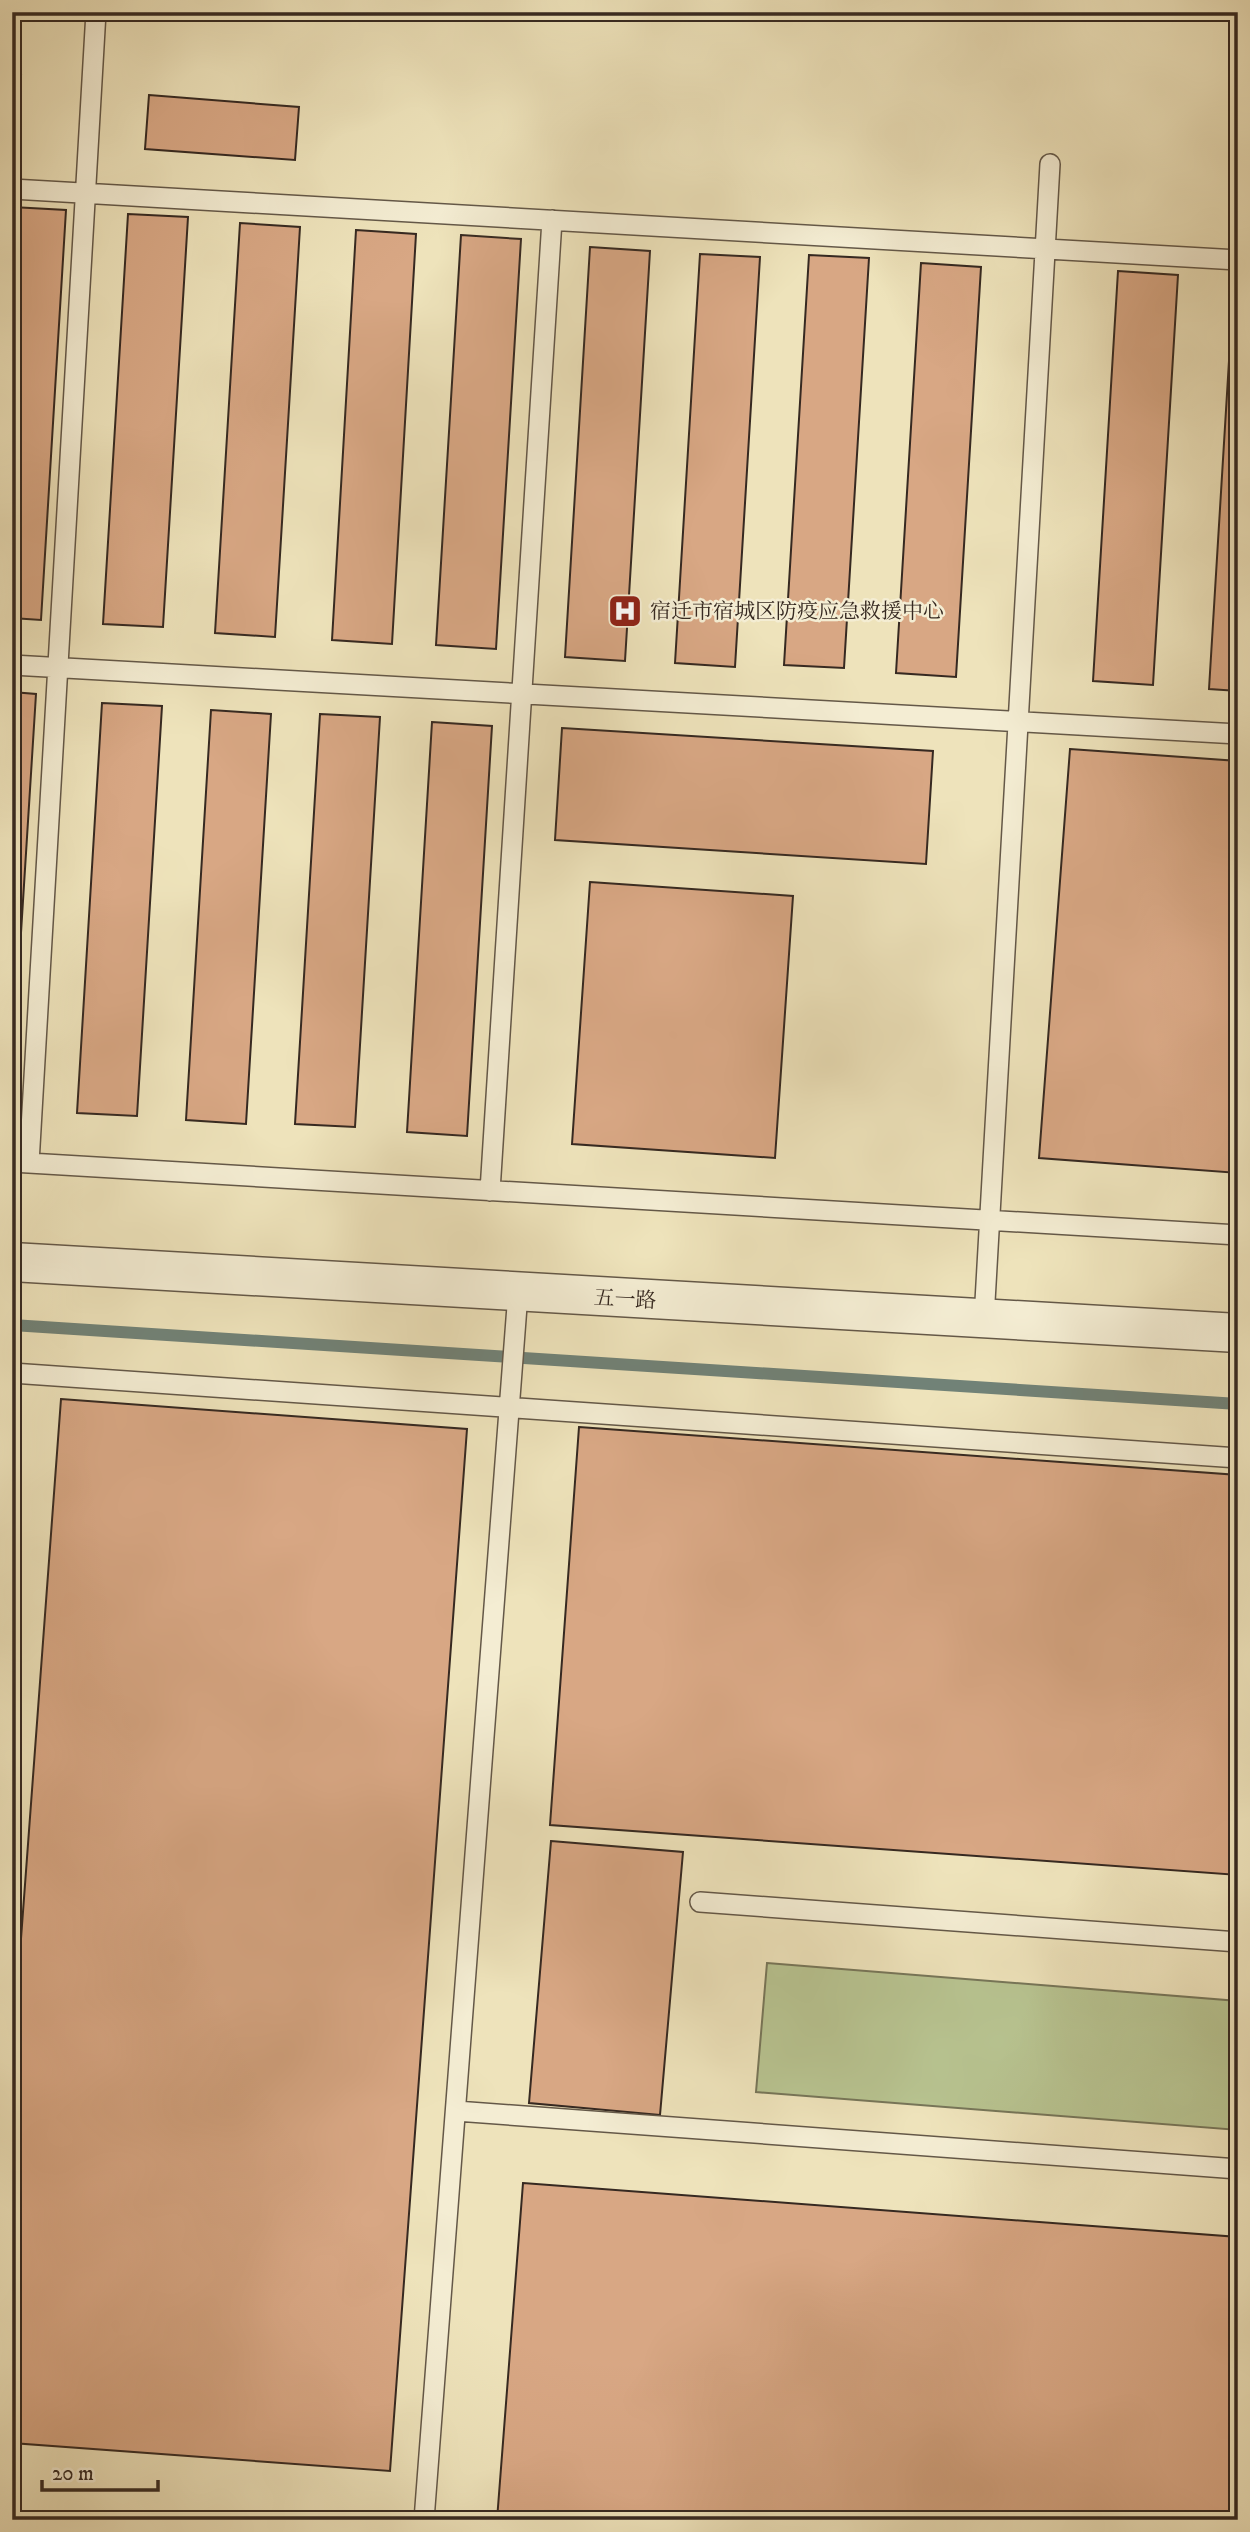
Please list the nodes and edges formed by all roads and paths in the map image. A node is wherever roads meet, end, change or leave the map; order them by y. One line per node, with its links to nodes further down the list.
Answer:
1 (96, 12): 4 (lane)
2 (1050, 164): 6 (lane)
3 (12, 189): 4 (lane)
4 (86, 193): 5 (lane); 9 (lane)
5 (552, 220): 6 (lane); 10 (lane)
6 (1045, 248): 7 (lane); 11 (lane)
7 (1238, 260)
8 (12, 665): 9 (lane)
9 (58, 667): 10 (lane); 13 (lane)
10 (522, 694): 11 (lane); 14 (lane)
11 (1018, 721): 12 (lane); 15 (lane)
12 (1238, 734)
13 (21, 1163): 14 (lane)
14 (490, 1191): 15 (lane)
15 (989, 1221): 16 (lane); 19 (lane)
16 (1238, 1235)
17 (12, 1262): 18 (street, 五一路)
18 (518, 1293): 19 (street, 五一路); 22 (lane)
19 (984, 1319): 20 (street, 五一路)
20 (1238, 1334)
21 (12, 1373): 22 (lane)
22 (510, 1407): 23 (lane); 26 (lane)
23 (1238, 1458)
24 (700, 1902): 25 (lane)
25 (1238, 1942)
26 (456, 2111): 27 (lane); 28 (lane)
27 (1238, 2169)
28 (424, 2520)

